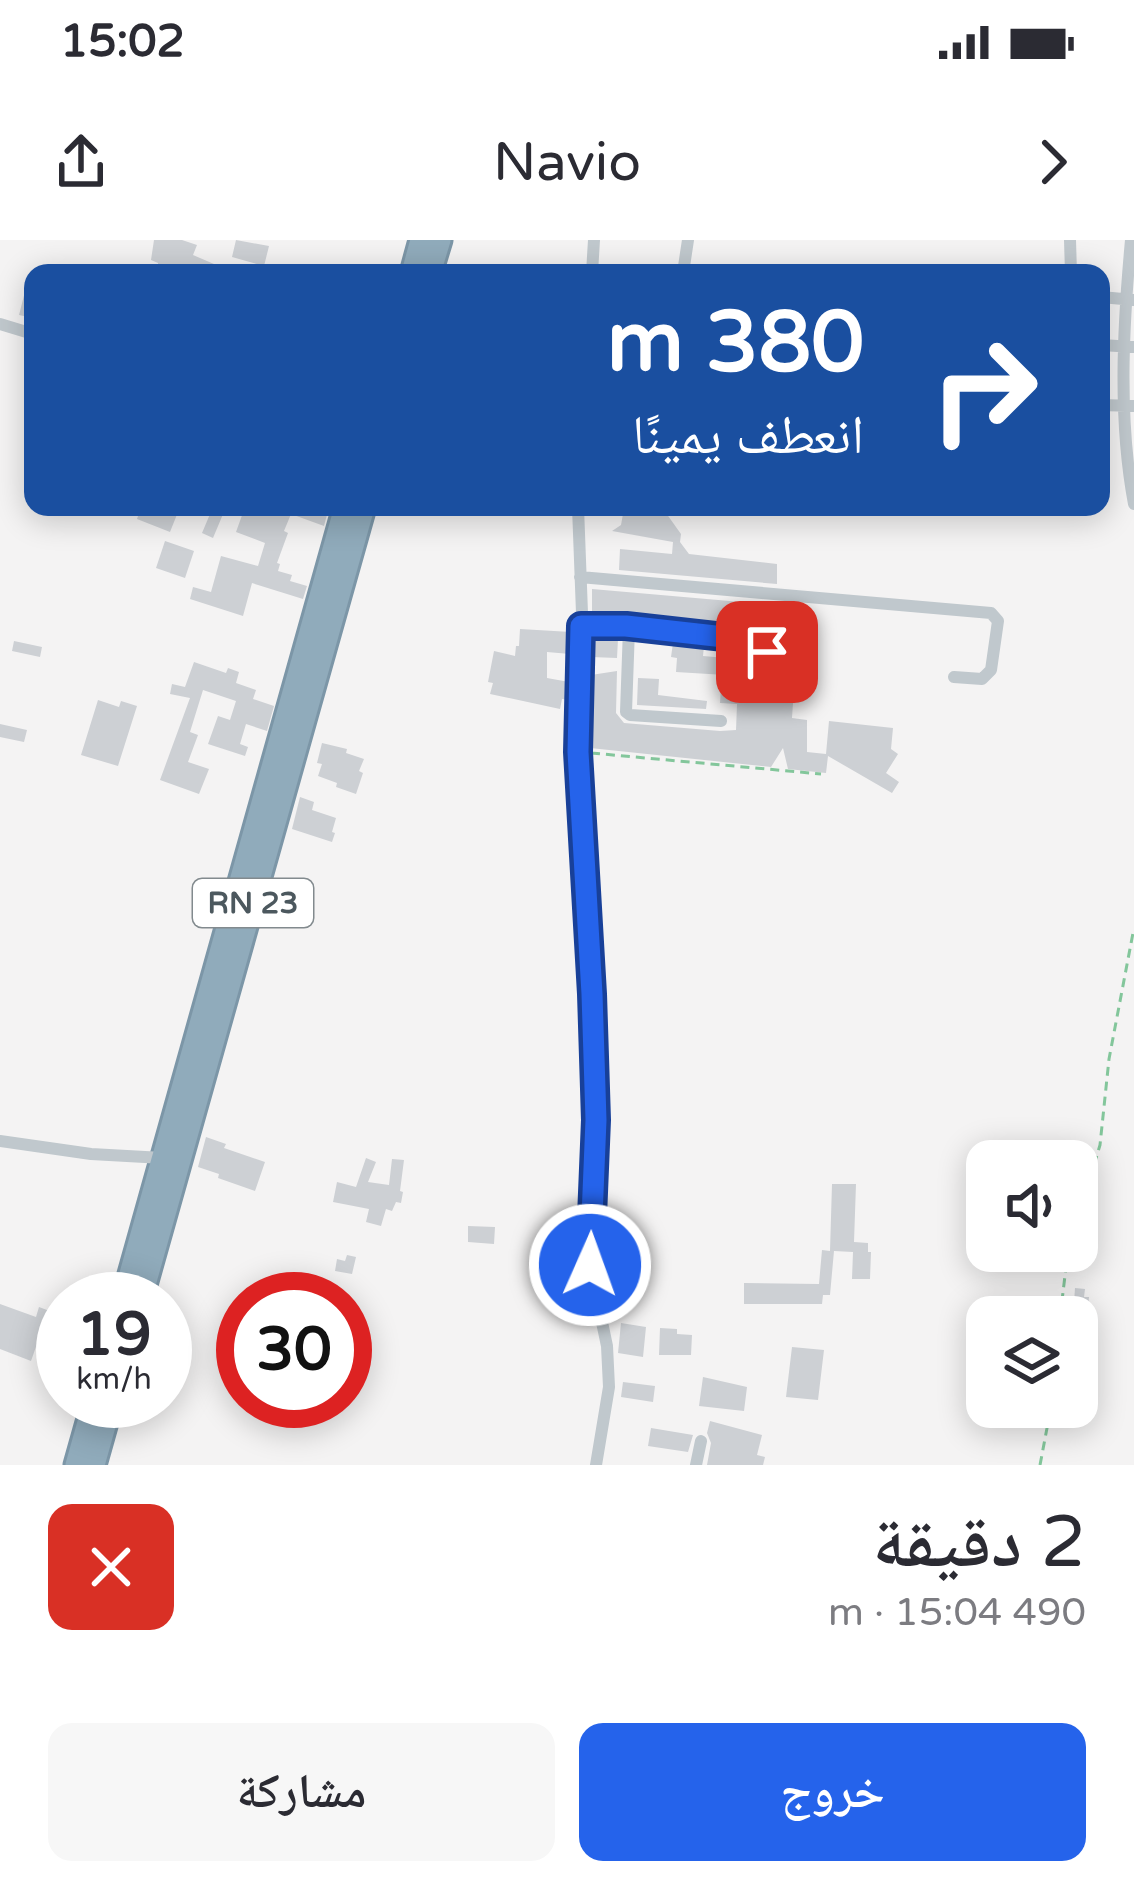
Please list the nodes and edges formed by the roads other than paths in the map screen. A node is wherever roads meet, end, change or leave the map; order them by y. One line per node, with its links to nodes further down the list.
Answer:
1 (1132, 246): 2 (street)
2 (1131, 299): 3 (street)
3 (1130, 346): 4 (street)
4 (1130, 406): 5 (street)
5 (1134, 504)
6 (342, 516): 16 (highway, RN 23)
7 (361, 516): 18 (highway, RN 23)
8 (578, 516): 9 (street)
9 (580, 577): 10 (street); 13 (street)
10 (581, 626): 11 (street); 24 (street)
11 (629, 628): 12 (street); 14 (street)
12 (767, 652)
13 (954, 676)
14 (721, 721)
15 (0, 1141): 16 (street)
16 (164, 1158): 17 (highway, RN 23)
17 (131, 1272)
18 (149, 1272)
19 (86, 1428): 22 (highway)
20 (104, 1428): 23 (highway)
21 (700, 1441): 25 (street)
22 (76, 1465)
23 (94, 1465)
24 (596, 1465)
25 (696, 1465)

